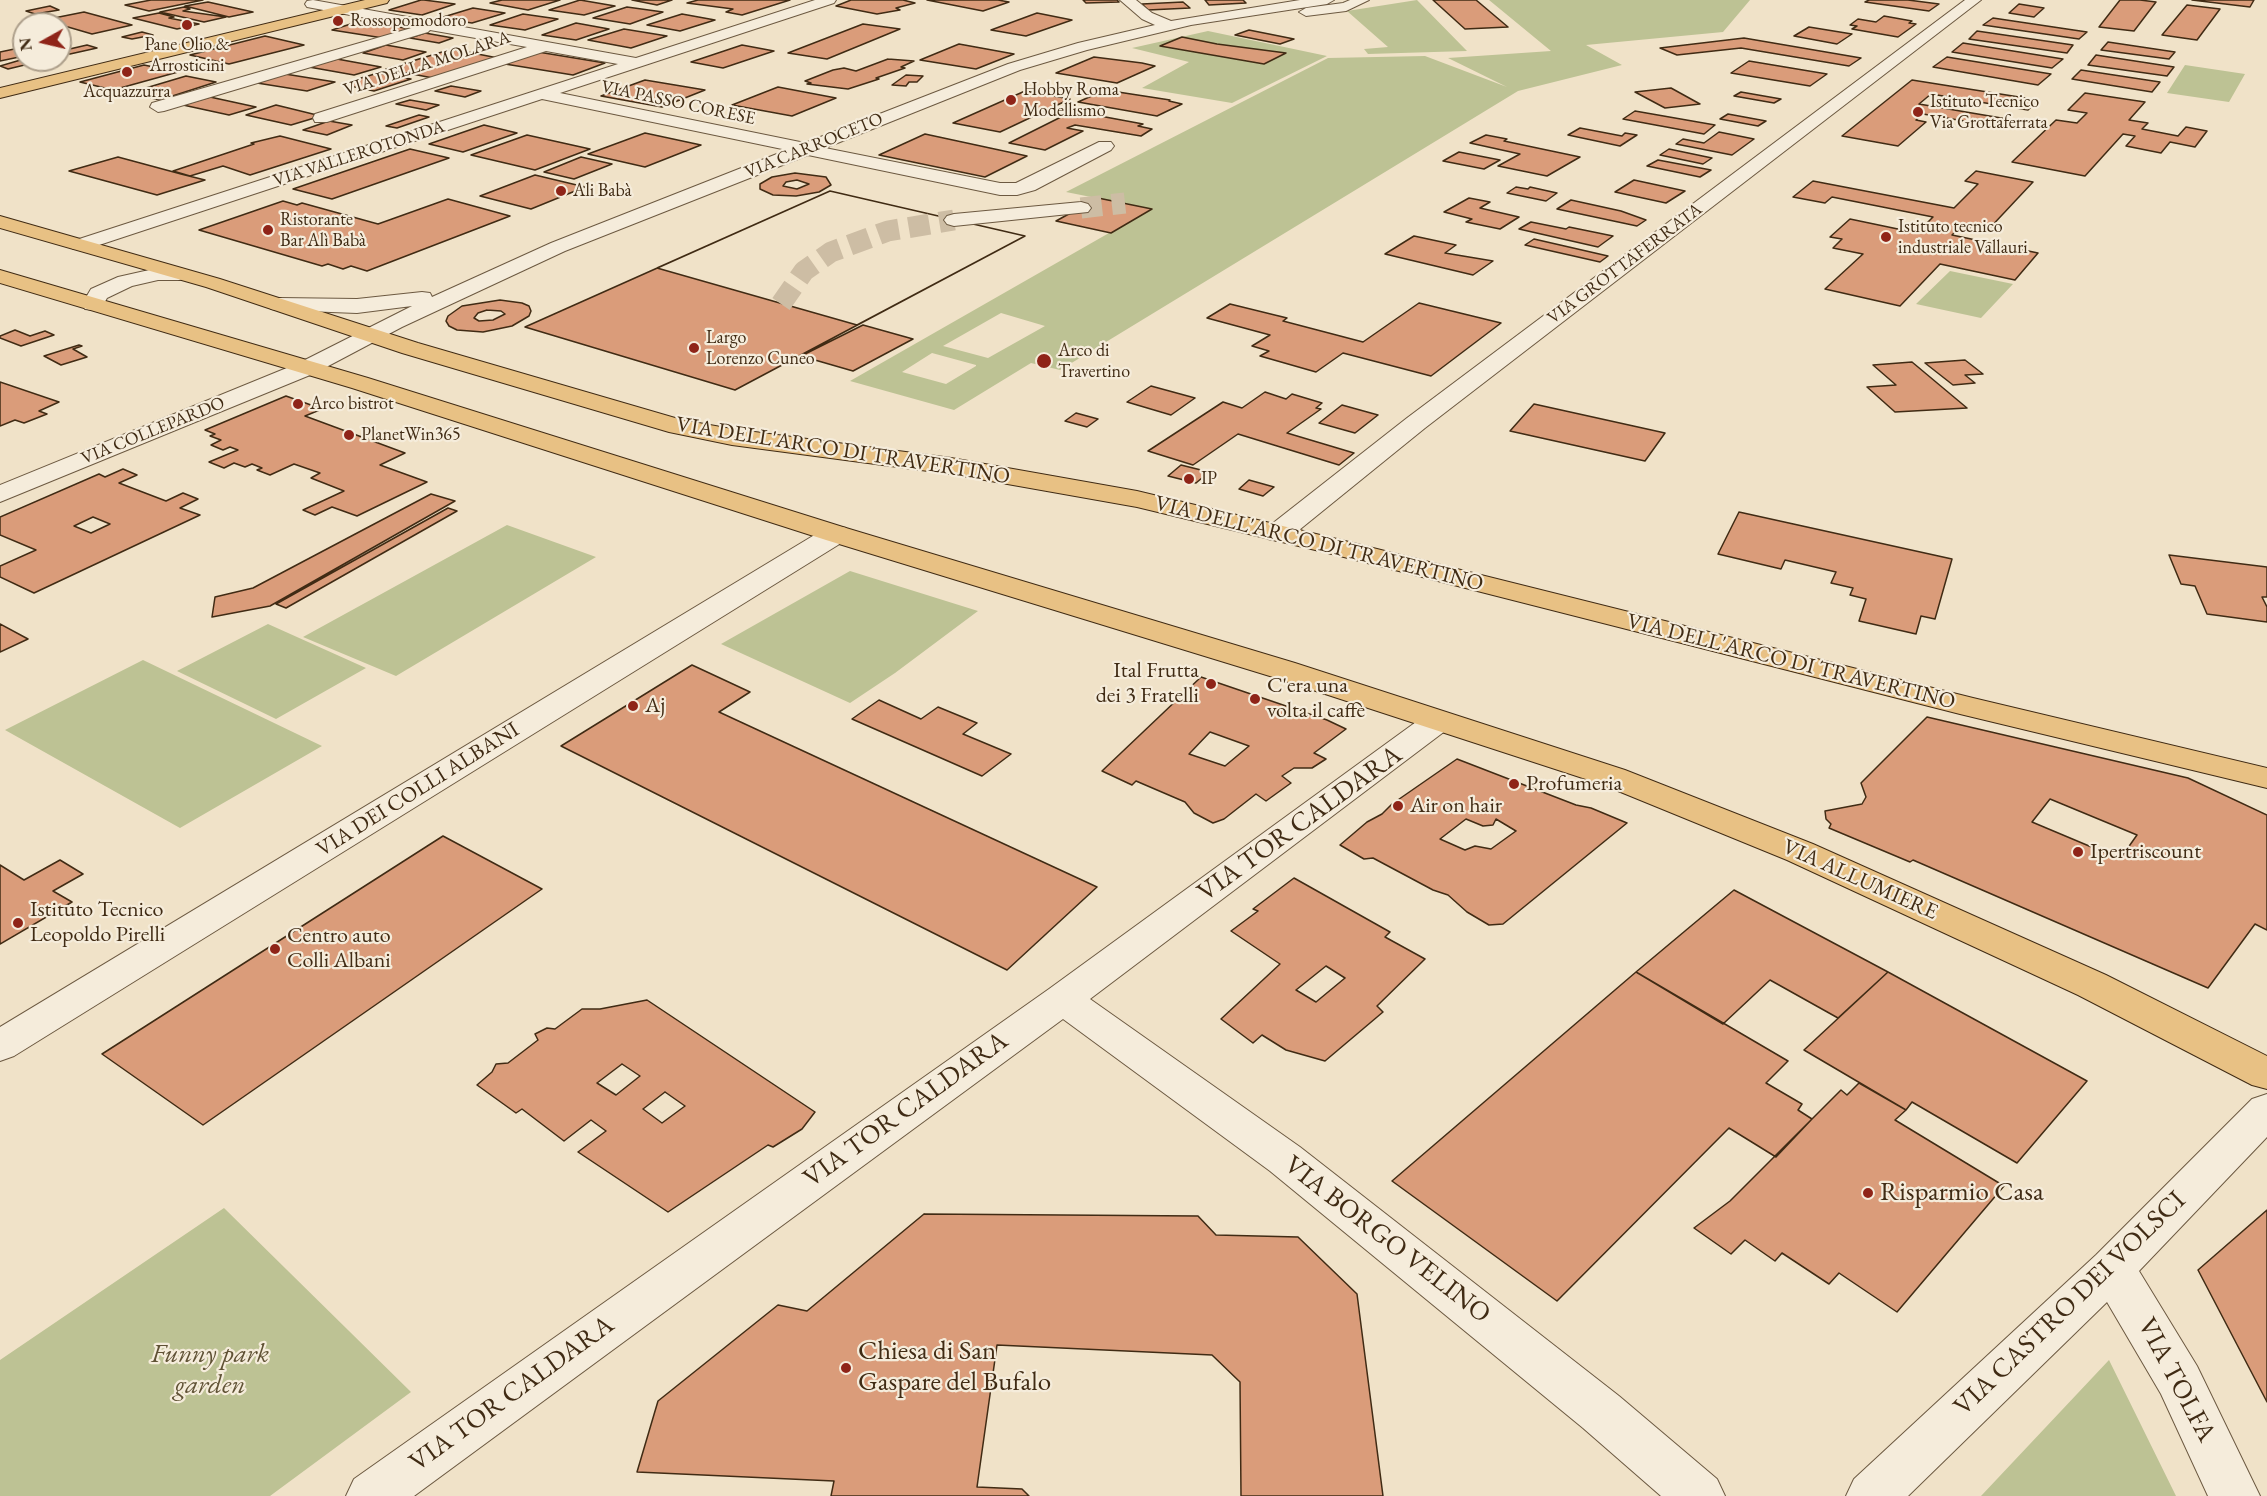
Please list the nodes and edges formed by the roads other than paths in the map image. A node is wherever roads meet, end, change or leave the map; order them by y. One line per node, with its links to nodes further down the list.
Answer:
1 (382, 0): 8 (main road)
2 (829, 0): 13 (street, VIA VALLEROTONDA)
3 (1126, 0): 11 (street)
4 (1327, 0): 7 (street, VIA CARROCETO)
5 (1362, 0): 9 (street, VIA CARROCETO)
6 (1974, 0): 33 (street, VIA GROTTAFERRATA)
7 (1285, 3): 9 (street); 11 (street, VIA CARROCETO)
8 (334, 5): 10 (street); 14 (main road); 15 (main road)
9 (1306, 12): 11 (street, VIA CARROCETO)
10 (431, 27): 12 (street); 17 (street)
11 (1171, 27): 20 (street, VIA CARROCETO)
12 (544, 46): 13 (street); 18 (street, VIA DELLA MOLARA)
13 (639, 62): 16 (street, VIA VALLEROTONDA)
14 (0, 79)
15 (0, 93)
16 (542, 94): 20 (street, VIA PASSO CORESE); 24 (street, VIA VALLEROTONDA)
17 (158, 107)
18 (321, 118)
19 (1105, 146): 20 (street, VIA PASSO CORESE)
20 (805, 150): 27 (street, VIA CARROCETO)
21 (1081, 207): 22 (street)
22 (954, 220)
23 (0, 222): 24 (main road, VIA DELL'ARCO DI TRAVERTINO)
24 (80, 245): 25 (main road, VIA DELL'ARCO DI TRAVERTINO)
25 (179, 274): 28 (street, VIA DELL'ARCO DI TRAVERTINO); 29 (main road, VIA DELL'ARCO DI TRAVERTINO)
26 (1, 277): 28 (main road)
27 (465, 289): 29 (street, VIA CARROCETO); 30 (street, VIA CARROCETO)
28 (93, 304): 31 (main road)
29 (279, 304): 30 (main road, VIA DELL'ARCO DI TRAVERTINO)
30 (368, 334): 31 (street); 33 (main road, VIA DELL'ARCO DI TRAVERTINO)
31 (307, 368): 32 (street, VIA COLLEPARDO); 34 (main road)
32 (0, 494)
33 (1278, 533): 36 (main road, VIA DELL'ARCO DI TRAVERTINO)
34 (836, 534): 35 (main road); 38 (street, VIA DEI COLLI ALBANI)
35 (1438, 721): 37 (street, VIA TOR CALDARA); 39 (main road, VIA ALLUMIERE)
36 (2267, 778)
37 (1063, 999): 42 (street, VIA TOR CALDARA); 43 (street, VIA BORGO VELINO)
38 (0, 1046)
39 (2267, 1074)
40 (2267, 1110): 41 (street, VIA CASTRO DEI VOLSCI)
41 (2112, 1268): 44 (street, VIA CASTRO DEI VOLSCI); 45 (street, VIA TOLFA)
42 (372, 1496)
43 (1699, 1496)
44 (1872, 1496)
45 (2234, 1496)

